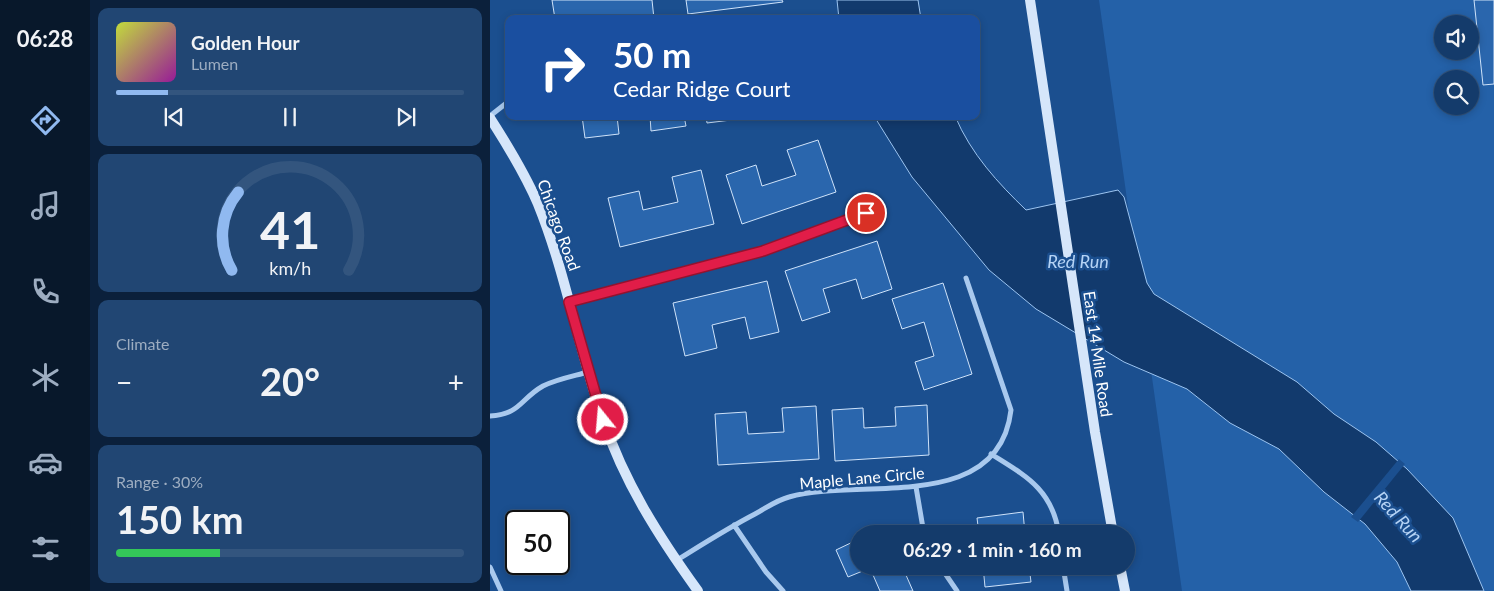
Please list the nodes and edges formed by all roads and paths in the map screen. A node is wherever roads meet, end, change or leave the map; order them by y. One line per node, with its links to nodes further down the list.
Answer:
1 (1030, 0): 14 (main road, East 14 Mile Road)
2 (505, 104): 3 (street)
3 (490, 117): 6 (main road, Chicago Road)
4 (866, 213): 6 (street)
5 (966, 278): 9 (street, Maple Lane Circle)
6 (569, 302): 7 (main road, Chicago Road)
7 (588, 372): 8 (street); 15 (main road, Chicago Road)
8 (490, 416)
9 (991, 454): 10 (street, Maple Lane Circle); 13 (street)
10 (916, 487): 11 (street, Maple Lane Circle); 12 (street)
11 (734, 525): 15 (street, Maple Lane Circle); 22 (street)
12 (922, 525)
13 (1056, 525)
14 (1111, 525)
15 (676, 560): 21 (main road, Chicago Road)
16 (490, 567): 20 (street)
17 (946, 575): 23 (street)
18 (1065, 575): 24 (street)
19 (1122, 575): 25 (main road)
20 (502, 591)
21 (698, 591)
22 (783, 591)
23 (957, 591)
24 (1067, 591)
25 (1125, 591)

